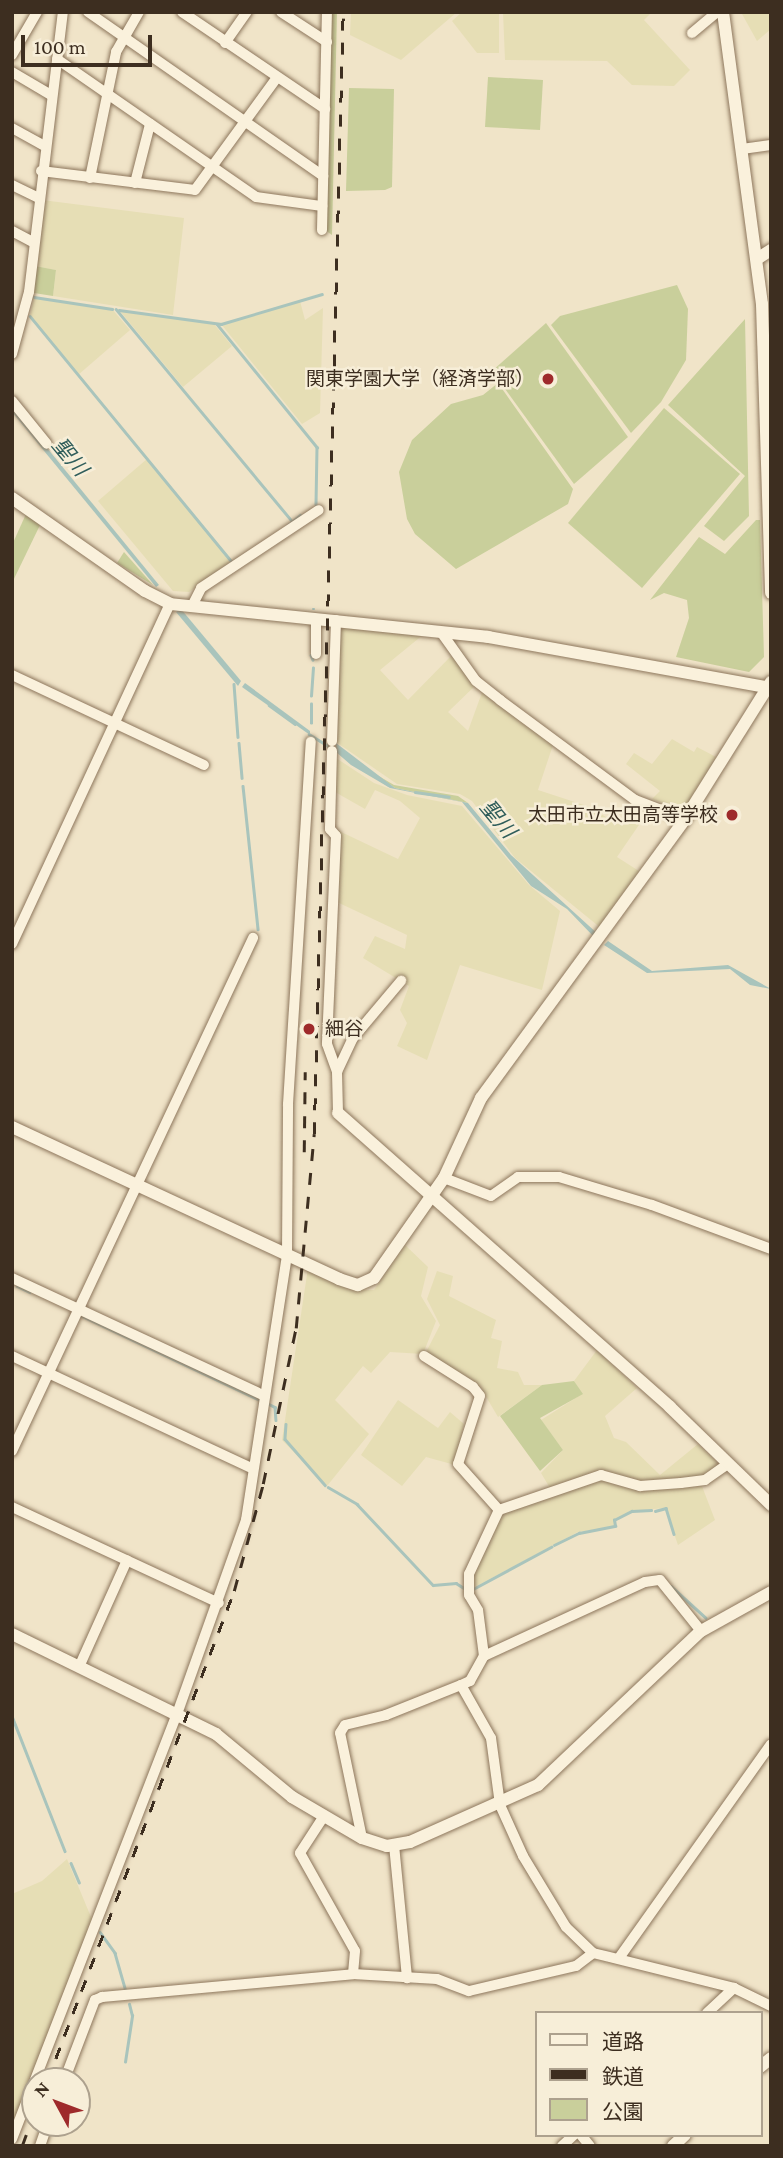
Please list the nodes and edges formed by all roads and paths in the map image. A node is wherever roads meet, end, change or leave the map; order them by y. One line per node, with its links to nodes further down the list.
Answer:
1 (37, 12): 15 (street)
2 (63, 12): 16 (street)
3 (89, 12): 12 (street)
4 (139, 12): 12 (street)
5 (247, 12): 13 (street)
6 (281, 12): 14 (street)
7 (327, 12): 14 (street)
8 (717, 12): 11 (street)
9 (723, 12): 27 (street)
10 (189, 14): 13 (street)
11 (692, 33)
12 (123, 37): 19 (street); 23 (street)
13 (225, 43): 18 (street)
14 (327, 43): 21 (street)
15 (12, 55)
16 (57, 59): 19 (street); 20 (street)
17 (12, 72): 20 (street)
18 (276, 79): 21 (street); 23 (street)
19 (107, 93): 22 (street); 31 (street)
20 (51, 95): 26 (street)
21 (325, 109): 30 (street)
22 (150, 124): 28 (street); 32 (street)
23 (245, 124): 28 (street); 30 (street)
24 (12, 128): 26 (street)
25 (771, 145): 27 (street)
26 (44, 146): 29 (street)
27 (742, 149): 40 (street)
28 (213, 169): 32 (street); 35 (street)
29 (41, 171): 31 (street); 34 (street)
30 (323, 176): 35 (street)
31 (90, 178): 32 (street)
32 (135, 183)
33 (12, 185): 34 (street)
34 (37, 197): 38 (street)
35 (322, 206): 36 (street)
36 (322, 230)
37 (12, 231): 38 (street)
38 (33, 242): 42 (street)
39 (771, 250): 40 (street)
40 (757, 259): 41 (street)
41 (766, 308): 47 (street)
42 (12, 354)
43 (12, 401): 44 (street)
44 (47, 444)
45 (12, 498): 49 (street)
46 (319, 510): 50 (street)
47 (769, 514): 48 (street)
48 (771, 593)
49 (170, 604): 50 (street); 57 (street)
50 (192, 606): 51 (street)
51 (316, 619): 52 (street); 54 (street)
52 (336, 620): 53 (street); 64 (street)
53 (441, 632): 56 (street); 60 (street)
54 (316, 654)
55 (12, 675): 57 (street)
56 (770, 686): 60 (street)
57 (116, 723): 59 (street); 62 (street)
58 (312, 742): 71 (street)
59 (204, 765)
60 (685, 819): 67 (street)
61 (253, 939): 68 (street)
62 (12, 944)
63 (401, 981): 64 (street)
64 (337, 1072): 65 (street)
65 (338, 1113): 69 (street)
66 (12, 1127): 68 (street)
67 (444, 1178): 69 (street); 70 (street)
68 (136, 1186): 71 (street); 73 (street)
69 (431, 1197): 71 (street); 79 (street)
70 (771, 1249)
71 (287, 1255): 77 (street)
72 (12, 1278): 73 (street)
73 (79, 1308): 76 (street); 77 (street)
74 (12, 1356): 76 (street)
75 (424, 1356): 83 (street)
76 (48, 1373): 78 (street); 80 (street)
77 (265, 1396): 80 (street)
78 (12, 1451)
79 (728, 1464): 81 (street); 83 (street)
80 (253, 1469): 86 (street)
81 (771, 1505)
82 (12, 1507): 84 (street)
83 (499, 1510): 89 (street)
84 (127, 1560): 86 (street); 90 (street)
85 (771, 1592): 87 (street)
86 (219, 1603): 92 (street)
87 (701, 1630): 89 (street); 94 (street)
88 (12, 1634): 90 (street)
89 (484, 1656): 91 (street)
90 (79, 1667): 92 (street)
91 (461, 1685): 94 (street); 96 (street)
92 (177, 1714): 95 (street); 106 (street)
93 (771, 1744): 99 (street)
94 (500, 1805): 97 (street); 98 (street)
95 (324, 1816): 96 (street); 100 (street)
96 (362, 1838): 97 (street)
97 (394, 1845): 101 (street)
98 (593, 1953): 99 (street); 101 (street)
99 (619, 1958): 102 (street)
100 (353, 1973): 101 (street); 105 (street)
101 (407, 1978)
102 (734, 1988): 103 (street); 104 (street)
103 (771, 2006)
104 (709, 2011)
105 (69, 2067)
106 (12, 2139)

